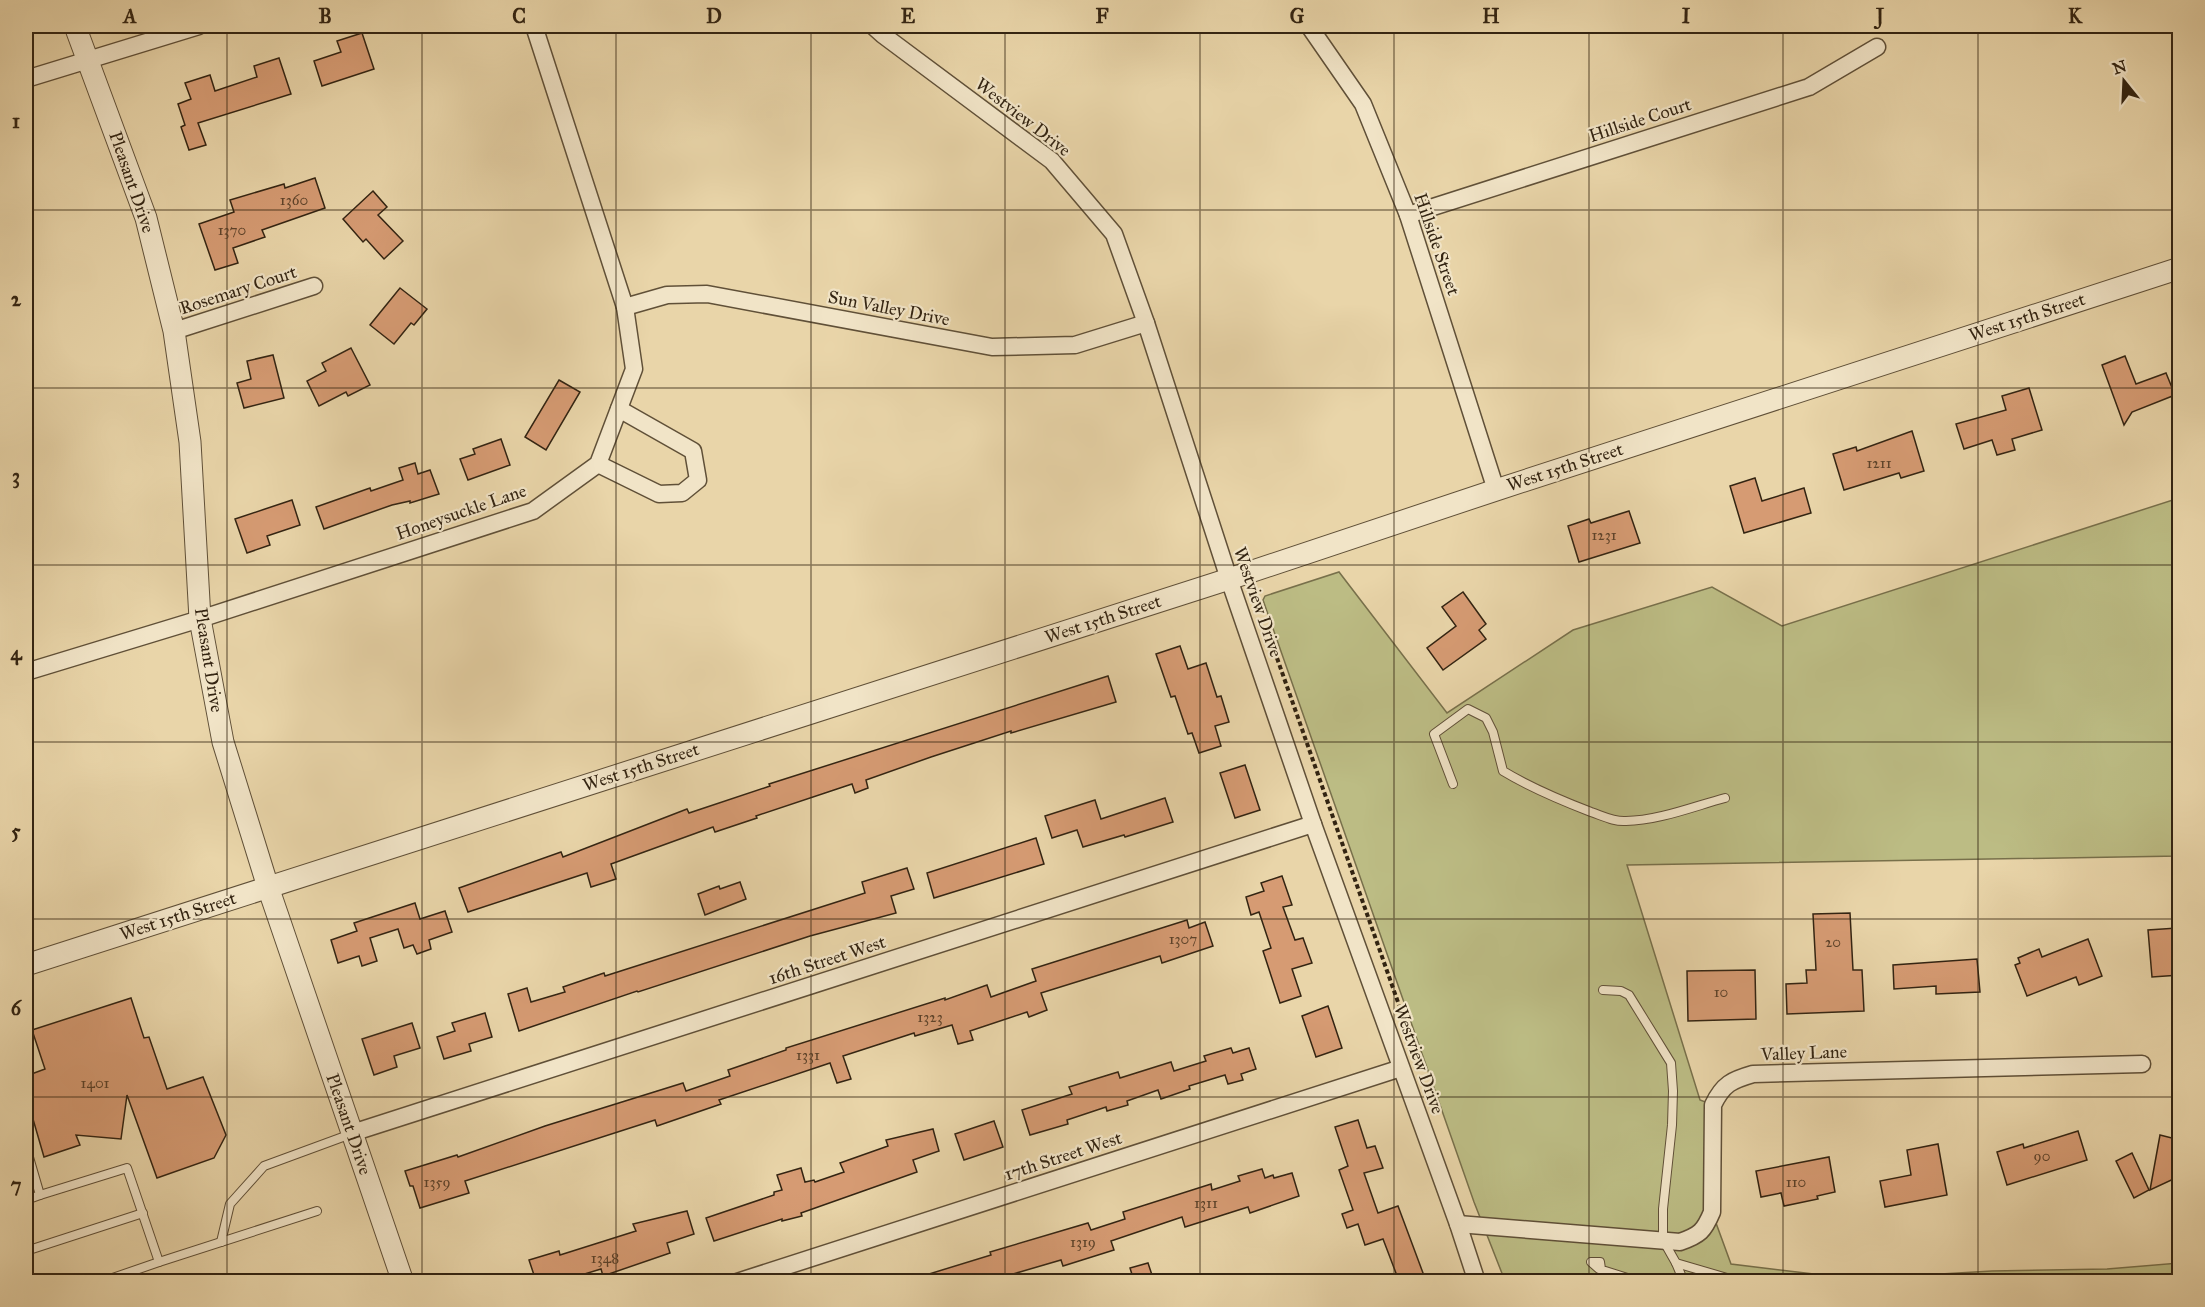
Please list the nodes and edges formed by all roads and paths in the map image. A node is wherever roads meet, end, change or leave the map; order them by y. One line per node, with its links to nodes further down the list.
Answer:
1 (75, 26): 7 (street, Pleasant Drive)
2 (199, 26): 7 (street)
3 (534, 26): 12 (street)
4 (873, 26): 13 (street, Westview Drive)
5 (1309, 26): 9 (street, Hillside Street)
6 (1877, 47): 9 (street, Hillside Court)
7 (89, 58): 8 (street); 14 (street, Pleasant Drive)
8 (26, 79)
9 (1408, 215): 17 (street, Hillside Street)
10 (2180, 268): 17 (street, West 15th Street)
11 (314, 286): 14 (street, Rosemary Court)
12 (625, 307): 13 (street, Sun Valley Drive); 15 (street)
13 (1146, 323): 19 (street, Westview Drive)
14 (174, 331): 21 (street, Pleasant Drive)
15 (619, 409): 16 (street); 16 (street)
16 (598, 464): 21 (street, Honeysuckle Lane)
17 (1496, 490): 18 (street, West 15th Street)
18 (1250, 571): 19 (street, West 15th Street); 20 (path)
19 (1229, 579): 26 (street, Westview Drive); 27 (street, West 15th Street)
20 (1262, 617)
21 (200, 619): 23 (street, Honeysuckle Lane); 27 (street, Pleasant Drive)
22 (1273, 648): 30 (path)
23 (26, 672)
24 (1453, 784): 25 (lane)
25 (1725, 798)
26 (1313, 824): 32 (street, Westview Drive); 33 (street, 16th Street West)
27 (268, 887): 28 (street, West 15th Street); 33 (street, Pleasant Drive)
28 (26, 965)
29 (1603, 990): 40 (lane)
30 (1400, 1007)
31 (2142, 1064): 40 (street, Valley Lane)
32 (1401, 1068): 39 (street, Westview Drive); 48 (street, 17th Street West)
33 (352, 1133): 41 (lane); 47 (street, Pleasant Drive)
34 (26, 1147): 35 (lane)
35 (40, 1195): 36 (lane); 38 (lane)
36 (26, 1200)
37 (316, 1211): 41 (lane)
38 (142, 1213): 42 (lane); 43 (lane)
39 (1458, 1224): 40 (street, Valley Lane); 49 (street, Westview Drive)
40 (1663, 1240): 44 (lane)
41 (221, 1242): 43 (lane)
42 (26, 1251)
43 (159, 1262): 46 (lane)
44 (1676, 1263): 51 (lane); 52 (lane)
45 (1601, 1269): 50 (lane)
46 (101, 1281)
47 (402, 1281)
48 (737, 1281)
49 (1477, 1281)
50 (1640, 1281)
51 (1684, 1281)
52 (1766, 1281)

